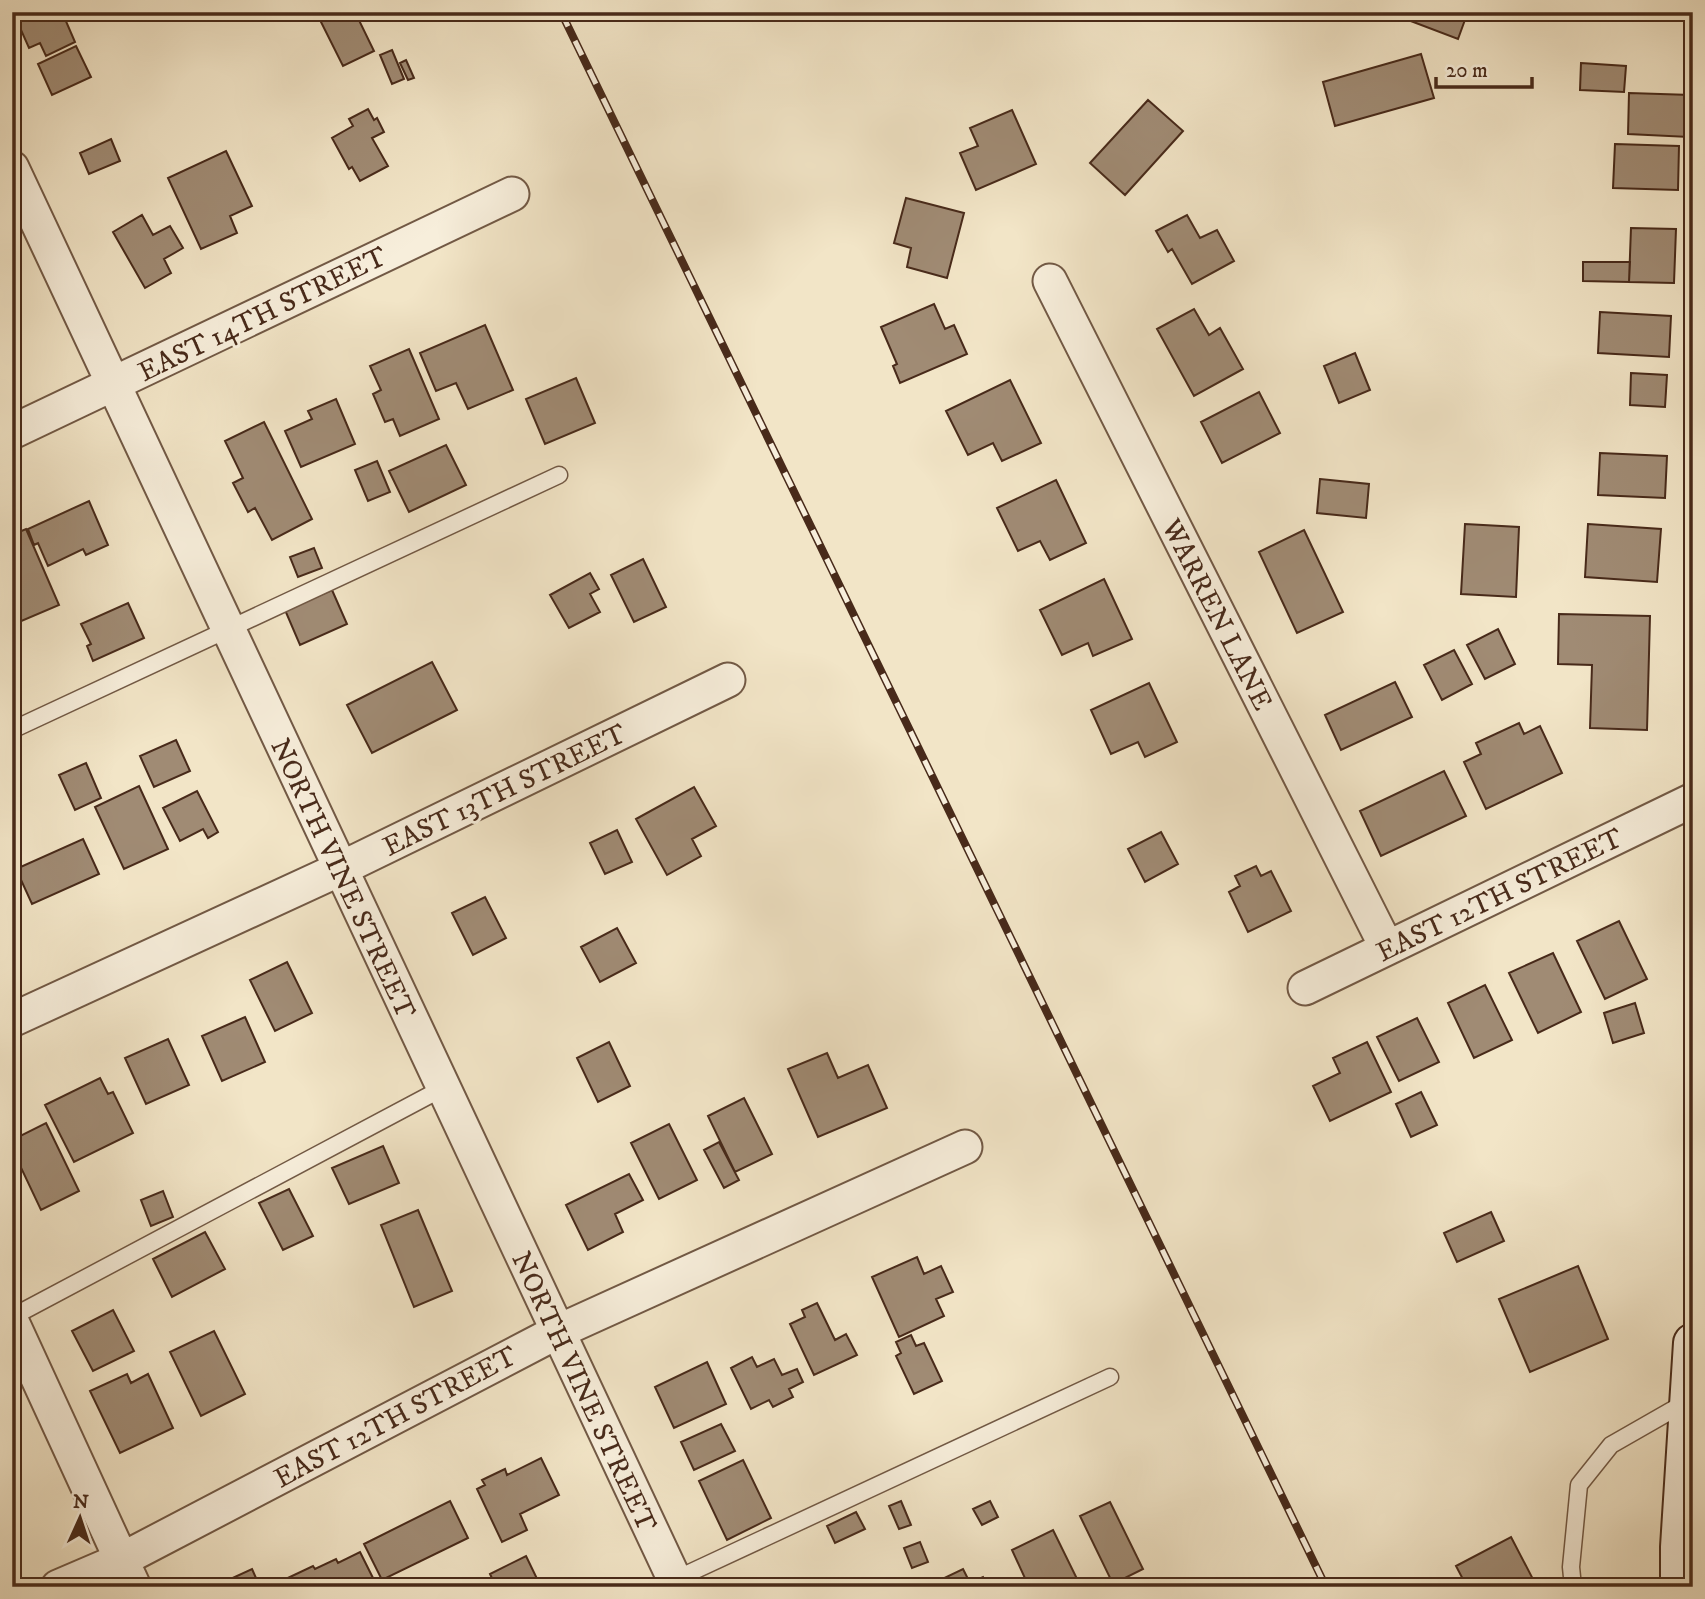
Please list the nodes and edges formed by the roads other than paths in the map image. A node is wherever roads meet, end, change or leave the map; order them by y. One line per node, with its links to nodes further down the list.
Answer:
1 (12, 168): 4 (street, NORTH VINE STREET)
2 (512, 194): 4 (street, EAST 14TH STREET)
3 (1050, 281): 12 (street, WARREN LANE)
4 (114, 384): 5 (street, EAST 14TH STREET); 7 (street, NORTH VINE STREET)
5 (12, 432)
6 (559, 475): 7 (lane)
7 (228, 629): 9 (lane); 11 (street, NORTH VINE STREET)
8 (727, 680): 11 (street, EAST 13TH STREET)
9 (12, 730)
10 (1693, 800): 12 (street, EAST 12TH STREET)
11 (340, 869): 14 (street, EAST 13TH STREET); 15 (street, NORTH VINE STREET)
12 (1387, 948): 13 (street, EAST 12TH STREET)
13 (1305, 988)
14 (12, 1020)
15 (443, 1088): 17 (lane); 18 (street, NORTH VINE STREET)
16 (965, 1147): 18 (street, EAST 12TH STREET)
17 (12, 1320): 23 (street)
18 (557, 1332): 23 (street, EAST 12TH STREET); 24 (street, NORTH VINE STREET)
19 (1693, 1343): 21 (main road)
20 (1110, 1377): 24 (lane)
21 (1689, 1401): 22 (main road); 26 (lane)
22 (1688, 1492): 27 (main road)
23 (128, 1573): 25 (street, EAST 12TH STREET)
24 (671, 1584)
25 (58, 1587)
26 (1573, 1587)
27 (1680, 1587)

